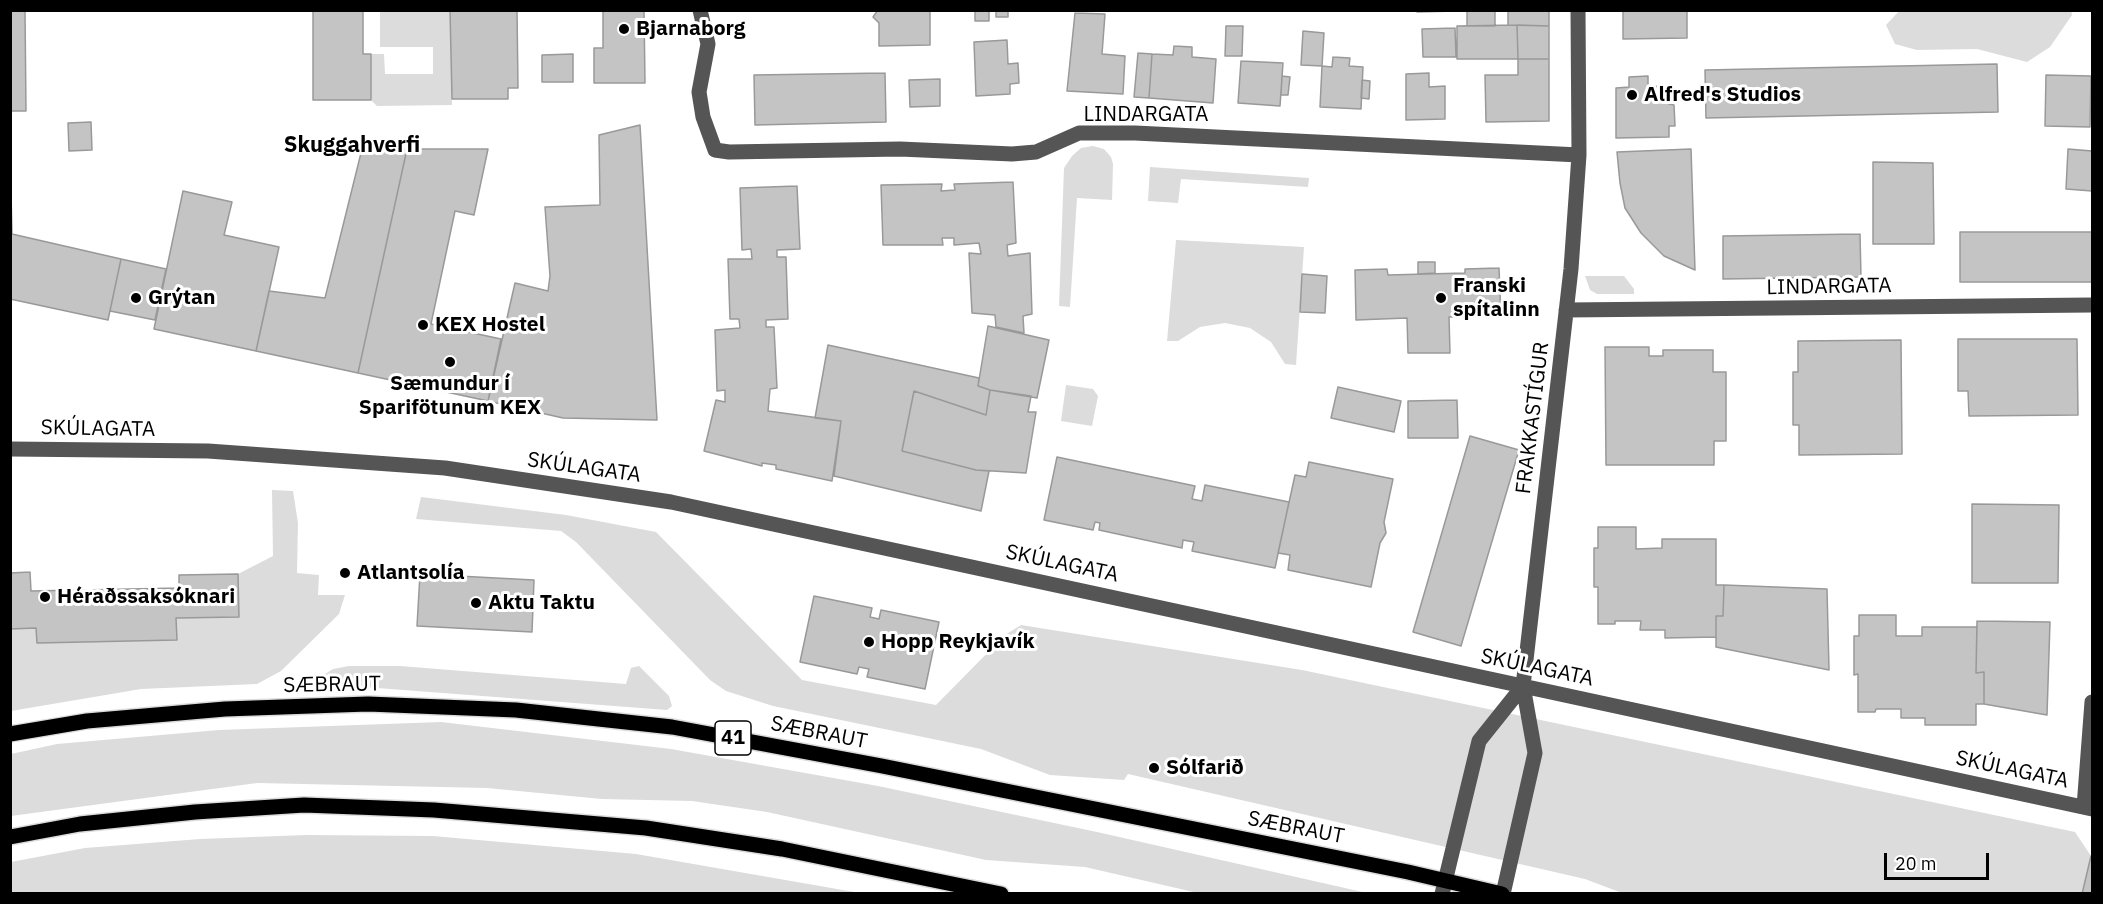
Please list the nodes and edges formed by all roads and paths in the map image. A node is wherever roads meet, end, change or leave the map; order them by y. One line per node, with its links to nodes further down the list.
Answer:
1 (700, 10): 3 (street, LINDARGATA)
2 (1578, 10): 3 (street, FRAKKASTÍGUR)
3 (1580, 155): 5 (street, FRAKKASTÍGUR)
4 (2092, 305): 5 (street, LINDARGATA)
5 (1566, 310): 7 (street, FRAKKASTÍGUR)
6 (10, 449): 7 (street, SKÚLAGATA)
7 (1523, 686): 10 (street, SKÚLAGATA); 12 (street); 14 (street, FRAKKASTÍGUR)
8 (2092, 702): 10 (street)
9 (10, 734): 12 (main road, SÆBRAUT / 41)
10 (2088, 808)
11 (10, 837): 13 (main road)
12 (1444, 887): 14 (main road, SÆBRAUT / 41)
13 (1001, 894)
14 (1503, 894)

